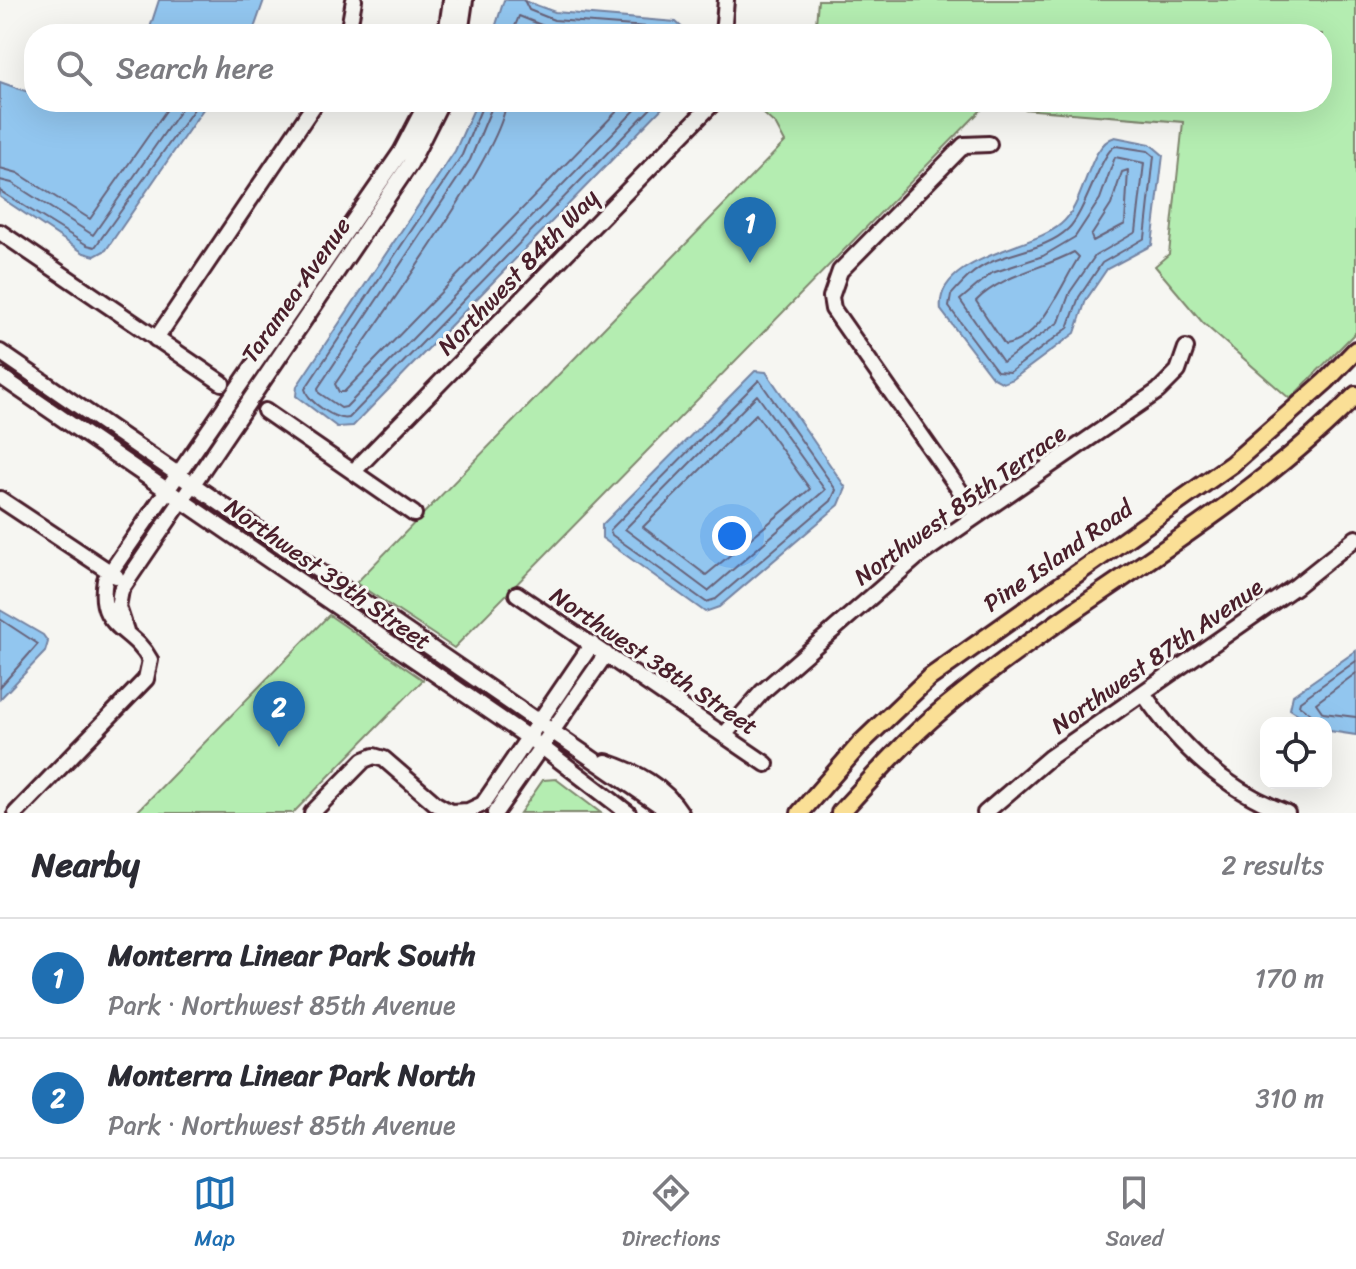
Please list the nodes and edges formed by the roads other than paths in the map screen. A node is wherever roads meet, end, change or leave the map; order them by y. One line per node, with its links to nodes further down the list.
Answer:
1 (354, 0): 5 (street)
2 (451, 0): 6 (street)
3 (465, 0): 7 (street)
4 (726, 0): 8 (street)
5 (350, 24)
6 (447, 24)
7 (461, 24)
8 (724, 24)
9 (309, 112): 15 (street)
10 (422, 112): 24 (street, Taramea Avenue)
11 (436, 112): 24 (street, Taramea Avenue)
12 (704, 112): 23 (street, Northwest 84th Way)
13 (989, 144): 29 (street)
14 (0, 232): 15 (street)
15 (156, 339): 20 (street)
16 (1186, 348): 29 (street, Northwest 85th Terrace)
17 (1356, 350): 52 (main road, Pine Island Road)
18 (0, 352): 24 (street, Northwest 39th Street)
19 (0, 376): 25 (street, Northwest 39th Street)
20 (222, 383)
21 (1356, 395): 53 (main road)
22 (265, 411): 23 (street)
23 (353, 472): 28 (street)
24 (186, 479): 25 (street, Taramea Avenue); 27 (street, Taramea Avenue); 38 (street, Northwest 39th Street)
25 (168, 490): 27 (street, Northwest 39th Street); 31 (street, Taramea Avenue)
26 (0, 499): 31 (street)
27 (183, 500): 32 (street, Taramea Avenue); 41 (street, Northwest 39th Street)
28 (414, 514)
29 (977, 515): 40 (street, Northwest 85th Terrace)
30 (1356, 538): 37 (street, Northwest 87th Avenue)
31 (109, 574): 32 (street); 34 (street)
32 (128, 580): 34 (street)
33 (517, 594): 35 (street, Northwest 38th Street)
34 (129, 636): 45 (street)
35 (592, 644): 36 (street, Northwest 38th Street); 38 (street)
36 (606, 654): 39 (street); 40 (street, Northwest 38th Street)
37 (1143, 693): 54 (street, Northwest 87th Avenue); 55 (street)
38 (539, 722): 39 (street, Northwest 39th Street); 41 (street)
39 (553, 732): 42 (street); 43 (street, Northwest 39th Street)
40 (724, 735): 44 (street, Northwest 38th Street)
41 (529, 738): 42 (street, Northwest 39th Street); 47 (street)
42 (542, 747): 48 (street); 49 (street, Northwest 39th Street)
43 (590, 757): 50 (street, Northwest 39th Street); 51 (street, Northwest 39th Street)
44 (766, 764)
45 (16, 813)
46 (312, 813): 47 (street)
47 (452, 813)
48 (495, 813)
49 (628, 813)
50 (671, 813)
51 (681, 813)
52 (800, 813)
53 (840, 813)
54 (985, 813)
55 (1287, 813)

